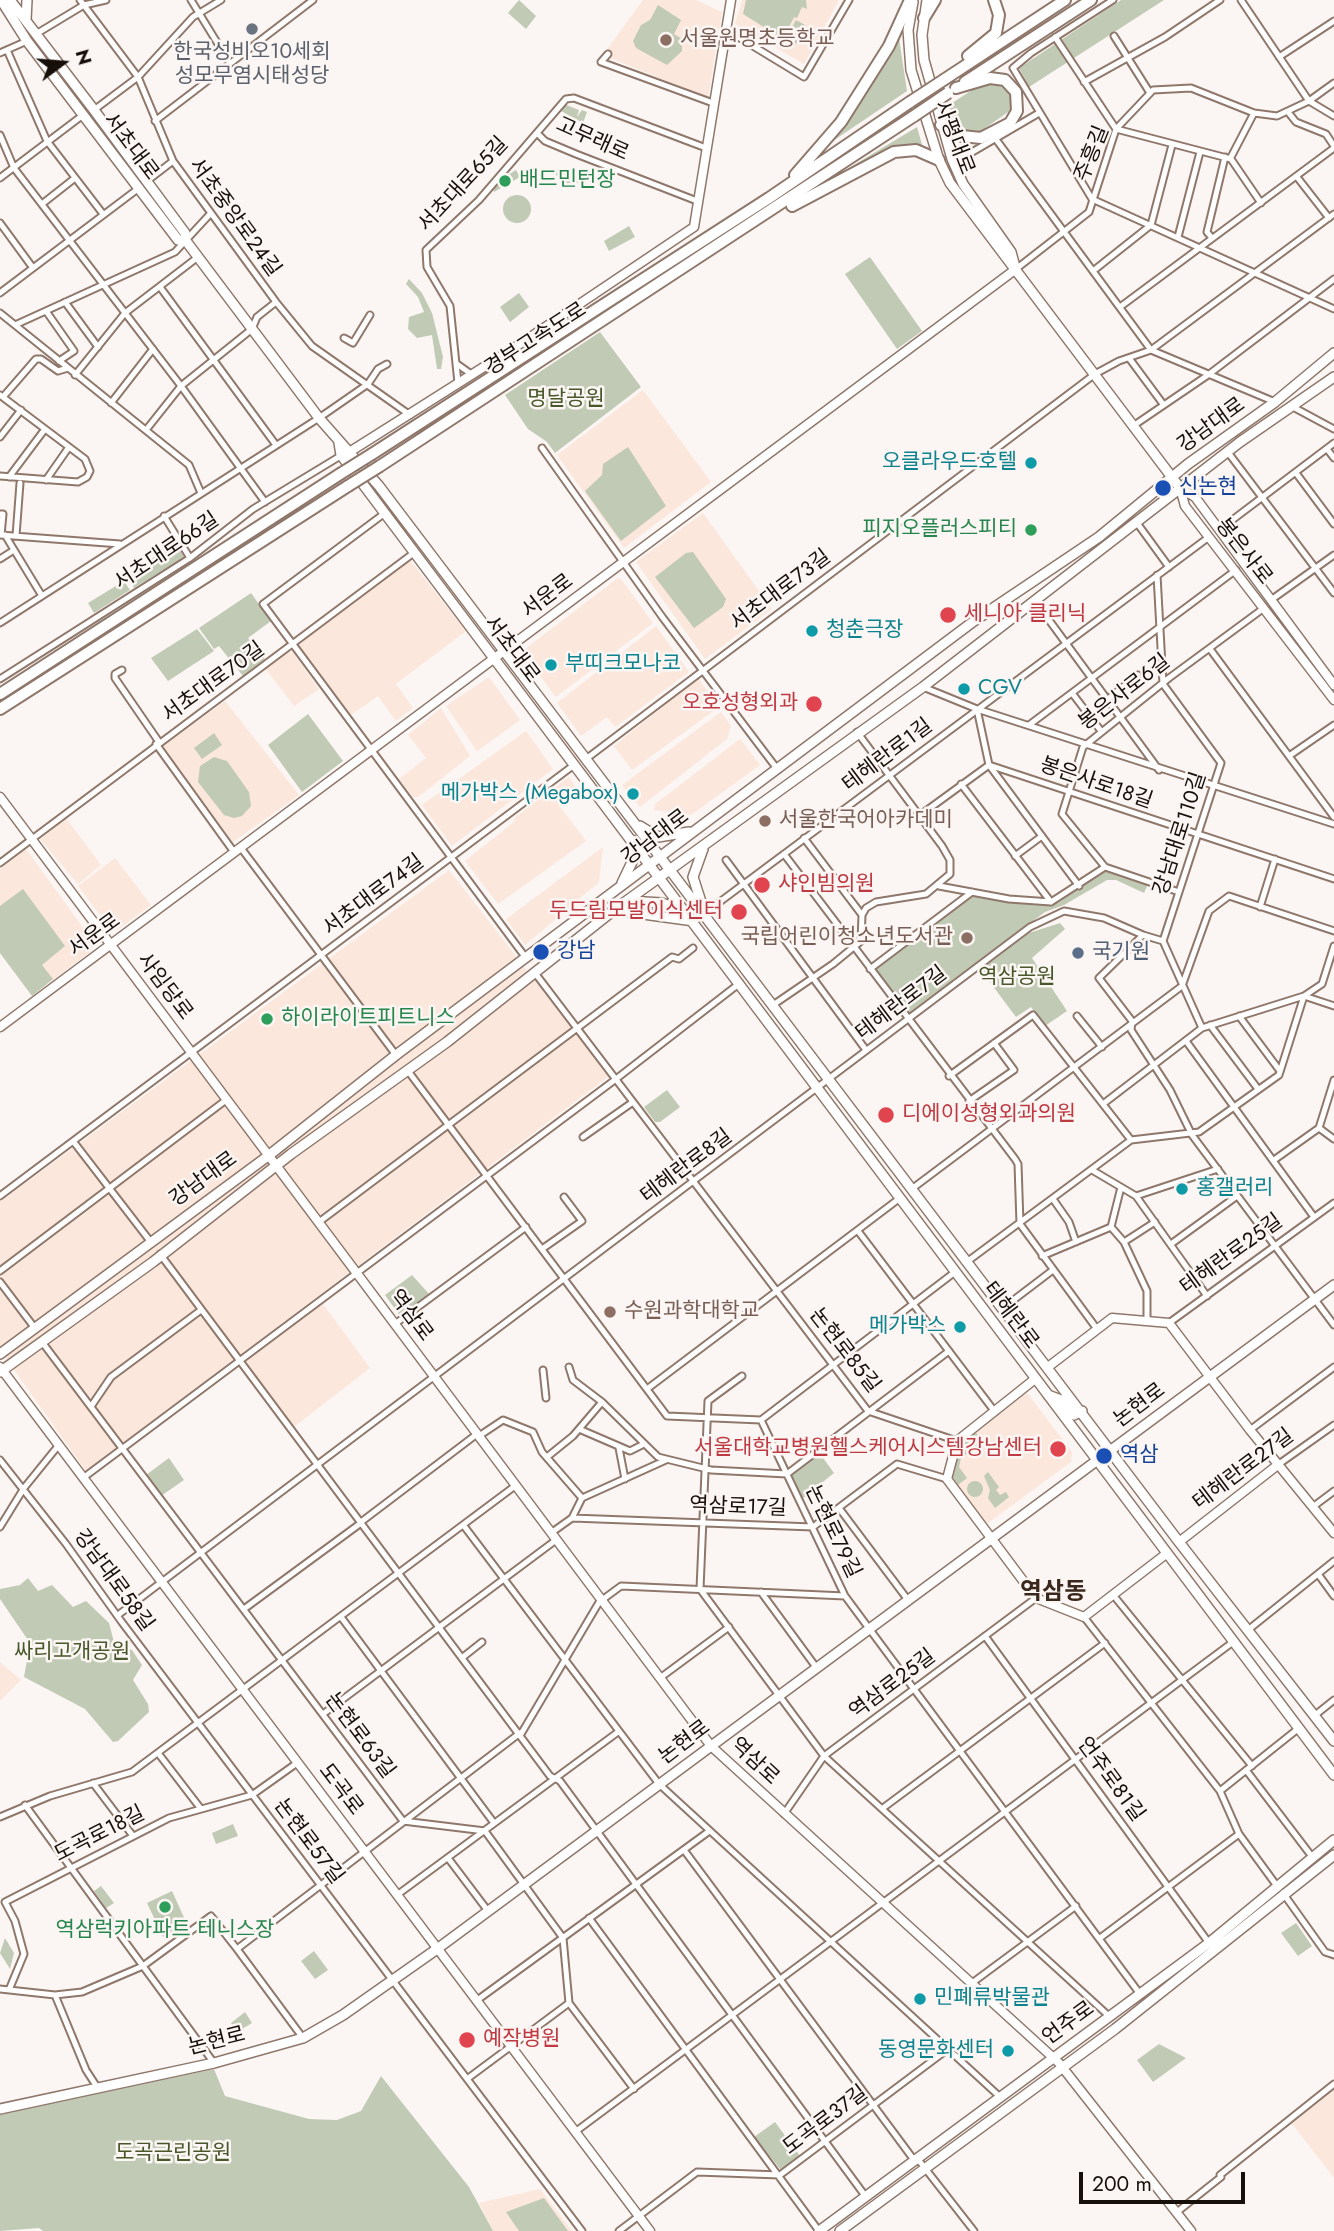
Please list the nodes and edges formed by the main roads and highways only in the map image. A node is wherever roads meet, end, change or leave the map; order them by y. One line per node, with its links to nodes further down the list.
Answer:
1 (1, 0): 12 (main road, 서초대로)
2 (10, 0): 14 (main road, 서초대로)
3 (27, 0): 14 (main road)
4 (731, 0): 26 (main road)
5 (912, 0): 18 (main road, 사평대로); 20 (highway)
6 (928, 0): 13 (main road, 사평대로)
7 (935, 0): 13 (highway)
8 (994, 0): 15 (highway)
9 (1065, 0): 15 (highway, 경부고속도로)
10 (1091, 0): 16 (highway, 경부고속도로)
11 (0, 16): 12 (main road)
12 (11, 18): 19 (main road, 서초대로)
13 (924, 18): 17 (main road, 사평대로)
14 (26, 20): 19 (main road, 서초대로)
15 (958, 69): 20 (highway, 경부고속도로, bridge)
16 (952, 91): 17 (highway); 21 (highway, 경부고속도로, bridge)
17 (941, 125): 22 (main road, 사평대로)
18 (939, 160): 21 (highway); 22 (main road, 사평대로)
19 (143, 184): 25 (main road, 서초대로)
20 (769, 198): 33 (highway, 경부고속도로, bridge)
21 (737, 235): 34 (highway, 경부고속도로, bridge)
22 (1016, 269): 27 (main road, 사평대로); 30 (main road, 서운로)
23 (1334, 353): 27 (main road, 강남대로)
24 (1334, 377): 28 (main road, 강남대로)
25 (340, 443): 26 (main road, 서초대로); 31 (main road, 서초대로)
26 (351, 451): 30 (main road, 서초대로)
27 (1172, 477): 28 (main road, 사평대로); 37 (main road, 강남대로)
28 (1180, 488): 29 (main road, 봉은사로); 29 (main road, 봉은사로); 39 (main road, 강남대로)
29 (1267, 605): 32 (main road, 봉은사로)
30 (505, 652): 31 (main road, 서운로); 36 (main road, 서초대로)
31 (496, 658): 38 (main road, 서초대로); 51 (main road, 서운로)
32 (1333, 692)
33 (0, 694)
34 (0, 709)
35 (0, 797): 51 (main road, 사임당로)
36 (633, 821): 37 (main road); 40 (main road, 서초대로)
37 (697, 829): 40 (main road, 강남대로)
38 (632, 838): 41 (main road, 서초대로); 44 (main road)
39 (706, 845): 42 (main road, 강남대로); 50 (main road)
40 (660, 857): 41 (main road, 강남대로); 42 (main road, 테헤란로)
41 (651, 864): 43 (main road, 서초대로); 44 (main road, 강남대로)
42 (670, 870): 43 (main road, 강남대로); 47 (main road, 테헤란로)
43 (660, 877): 45 (main road, 테헤란로); 46 (main road, 강남대로)
44 (618, 888): 53 (main road, 강남대로)
45 (673, 894): 47 (main road); 49 (main road, 테헤란로)
46 (626, 901): 48 (main road, 강남대로); 49 (main road)
47 (697, 906): 50 (main road, 테헤란로)
48 (614, 910): 49 (main road); 54 (main road, 강남대로)
49 (690, 917): 60 (main road, 테헤란로)
50 (708, 921): 57 (main road, 테헤란로)
51 (111, 946): 52 (main road, 서운로); 53 (main road, 사임당로)
52 (0, 1027)
53 (268, 1156): 54 (main road, 사임당로); 56 (main road, 강남대로)
54 (275, 1166): 58 (main road, 강남대로); 73 (main road, 역삼로)
55 (1334, 1285): 59 (main road, 논현로)
56 (0, 1354)
57 (1048, 1367): 59 (main road, 테헤란로25길); 62 (main road, 테헤란로)
58 (1, 1370): 78 (main road, 도곡로)
59 (1209, 1376): 63 (main road, 논현로); 65 (main road)
60 (1035, 1379): 61 (main road, 테헤란로); 69 (main road)
61 (1046, 1394): 62 (main road); 64 (main road, 테헤란로)
62 (1082, 1411): 63 (main road, 테헤란로)
63 (1111, 1450): 64 (main road, 논현로); 67 (main road, 테헤란로)
64 (1095, 1461): 66 (main road, 테헤란로); 69 (main road, 논현로)
65 (1279, 1464): 68 (main road); 70 (main road, 테헤란로27길)
66 (1128, 1504): 67 (main road); 71 (main road, 테헤란로)
67 (1164, 1522): 70 (main road, 테헤란로)
68 (1334, 1532)
69 (991, 1537): 71 (main road); 73 (main road, 논현로)
70 (1179, 1542): 72 (main road, 테헤란로)
71 (1166, 1554): 74 (main road, 테헤란로)
72 (1334, 1741)
73 (711, 1746): 78 (main road, 논현로); 79 (main road, 역삼로)
74 (1334, 1775)
75 (1334, 1840): 77 (main road, 언주로)
76 (1334, 1855): 77 (main road, 언주로)
77 (1280, 1889): 79 (main road, 언주로); 80 (main road, 언주로)
78 (437, 1949): 81 (main road, 논현로); 82 (main road, 도곡로)
79 (1053, 2057): 80 (main road, 역삼로); 83 (main road, 언주로)
80 (1063, 2068): 84 (main road, 언주로); 85 (main road, 역삼로)
81 (0, 2109)
82 (650, 2231)
83 (819, 2231)
84 (841, 2231)
85 (1192, 2231)

